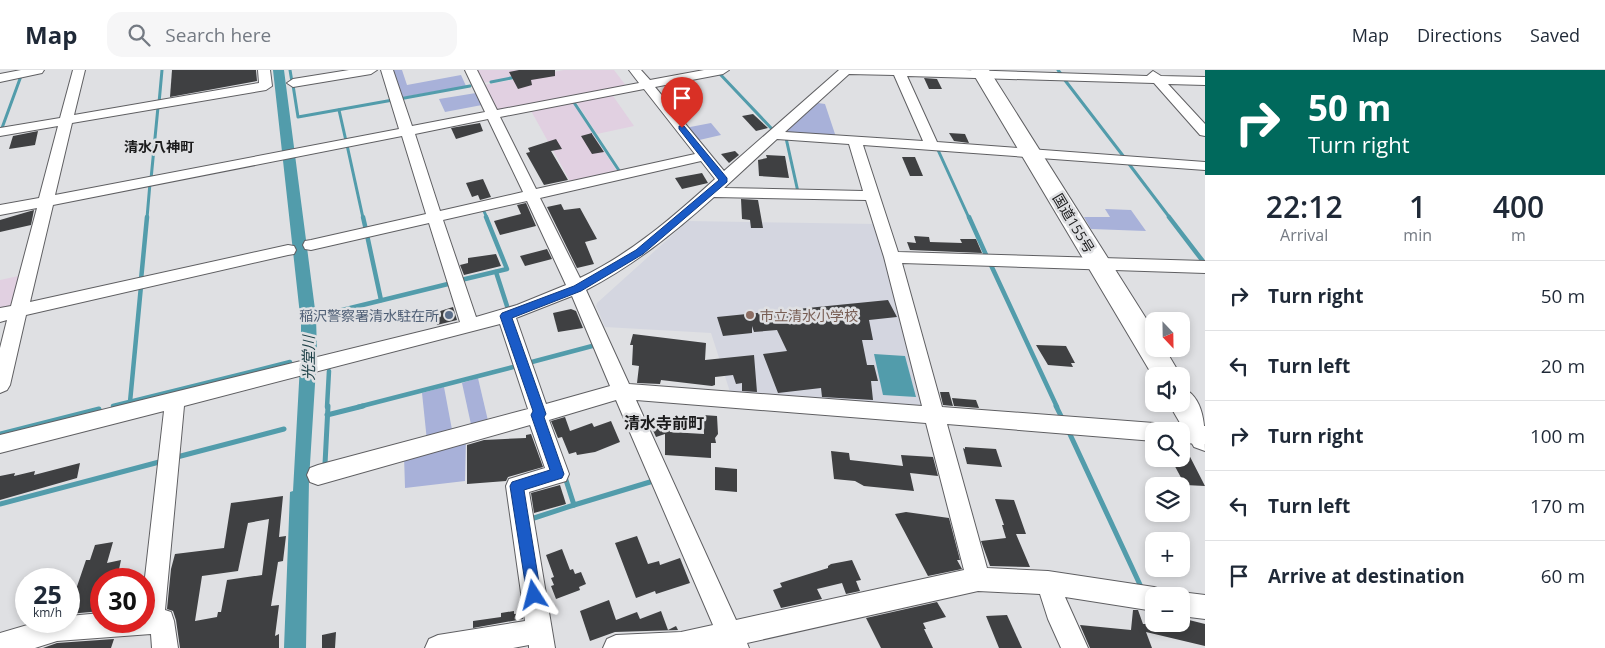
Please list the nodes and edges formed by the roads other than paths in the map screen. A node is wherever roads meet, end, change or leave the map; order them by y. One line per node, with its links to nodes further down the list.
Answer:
1 (38, 70): 13 (street)
2 (79, 70): 18 (street)
3 (264, 70): 18 (street)
4 (371, 70): 15 (street)
5 (386, 70): 20 (street)
6 (471, 70): 17 (street)
7 (635, 70): 16 (street)
8 (723, 70): 16 (street)
9 (846, 70): 10 (street); 22 (street)
10 (898, 71): 11 (street); 24 (street)
11 (981, 72): 12 (street); 26 (highway, 国道155号)
12 (1153, 75): 14 (street); 21 (street)
13 (0, 78)
14 (1205, 81)
15 (294, 83)
16 (647, 85): 17 (street); 28 (street)
17 (493, 115): 20 (street); 31 (street)
18 (66, 121): 19 (street); 33 (street)
19 (0, 132)
20 (407, 132): 25 (street); 35 (street)
21 (1205, 132)
22 (776, 134): 23 (street); 30 (street)
23 (854, 140): 24 (street); 32 (street)
24 (932, 146): 26 (street)
25 (298, 153): 27 (street)
26 (1031, 154): 29 (street); 39 (highway, 国道155号)
27 (278, 156): 33 (street)
28 (704, 156): 30 (street); 31 (street)
29 (1205, 166)
30 (718, 186): 32 (street); 41 (street)
31 (532, 196): 35 (street); 41 (street)
32 (873, 196): 38 (street)
33 (46, 201): 34 (street); 42 (street)
34 (0, 210)
35 (435, 217): 36 (street); 45 (street)
36 (311, 245)
37 (288, 250): 42 (street)
38 (892, 257): 39 (street); 52 (street)
39 (1098, 263): 40 (street); 46 (highway, 国道155号)
40 (1205, 267)
41 (577, 289): 44 (street); 48 (street)
42 (19, 311): 43 (street); 47 (street)
43 (0, 315)
44 (506, 316): 45 (street); 51 (street)
45 (470, 326): 49 (street)
46 (1162, 367)
47 (0, 385)
48 (622, 391): 51 (street); 52 (street); 66 (street)
49 (175, 400): 55 (street); 59 (street)
50 (1187, 412): 54 (highway)
51 (539, 414): 56 (street); 65 (street)
52 (936, 415): 53 (street); 57 (street)
53 (1145, 431)
54 (1199, 436)
55 (0, 444)
56 (318, 475)
57 (978, 579): 58 (street); 66 (street)
58 (1048, 583): 60 (street); 71 (street)
59 (155, 593)
60 (1145, 598)
61 (1190, 605): 62 (street)
62 (1205, 607)
63 (155, 622): 68 (street)
64 (90, 627): 67 (street)
65 (541, 640): 69 (street)
66 (732, 640): 70 (street)
67 (0, 646)
68 (165, 648)
69 (438, 648)
70 (616, 648)
71 (1075, 648)

